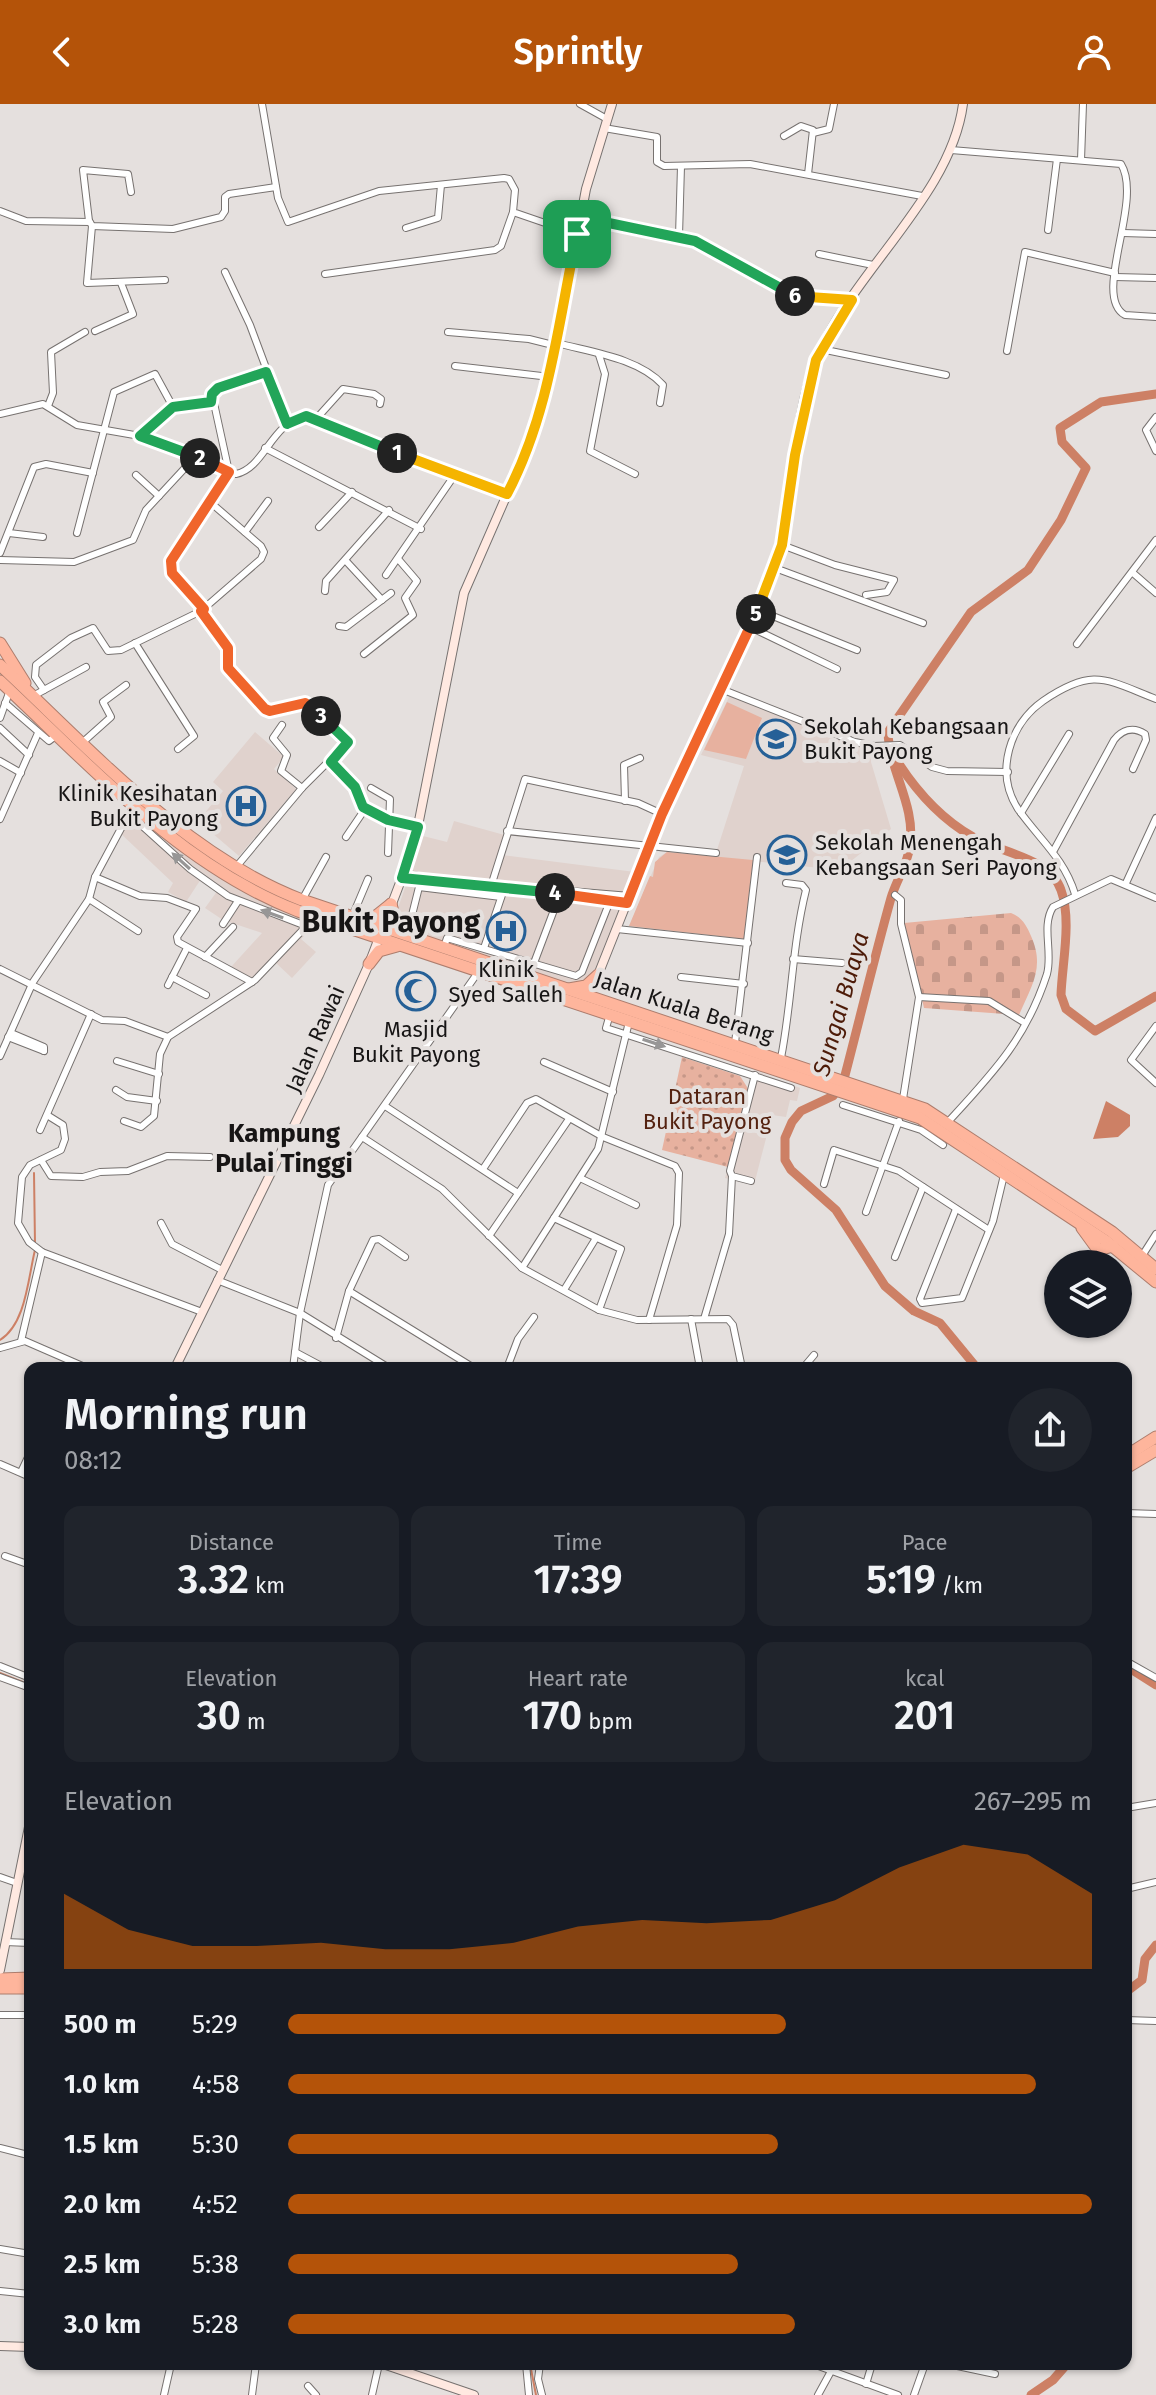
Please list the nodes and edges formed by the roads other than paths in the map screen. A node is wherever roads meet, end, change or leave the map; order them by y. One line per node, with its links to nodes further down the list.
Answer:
1 (262, 104): 16 (street)
2 (580, 104): 7 (street)
3 (612, 104): 7 (main road, Jalan Rawai)
4 (834, 104): 8 (street)
5 (963, 104): 10 (main road)
6 (1083, 104): 12 (street)
7 (606, 124): 13 (street); 21 (main road, Jalan Rawai)
8 (813, 133): 9 (street); 14 (street)
9 (784, 136)
10 (951, 150): 11 (street); 18 (main road)
11 (1057, 159): 12 (street); 24 (street)
12 (1081, 160): 25 (street)
13 (681, 166): 14 (street); 28 (street)
14 (808, 174): 18 (street)
15 (441, 185): 16 (street); 20 (street); 23 (street)
16 (276, 187): 22 (street)
17 (131, 192): 22 (street)
18 (922, 196): 30 (main road)
19 (0, 211): 22 (street)
20 (513, 212): 26 (street); 32 (street)
21 (580, 217): 26 (main road, Jalan Rawai); 28 (street)
22 (90, 224): 36 (street)
23 (406, 228)
24 (1048, 230)
25 (1123, 233): 27 (street); 33 (street)
26 (577, 234): 42 (main road, Jalan Rawai)
27 (1156, 234)
28 (679, 236): 37 (street)
29 (819, 254): 30 (street)
30 (873, 265): 37 (main road)
31 (225, 272): 47 (street)
32 (325, 274)
33 (1115, 275): 34 (street); 38 (street); 44 (street)
34 (1156, 278)
35 (165, 280): 36 (street)
36 (121, 283): 39 (street)
37 (852, 300): 43 (main road)
38 (1156, 317)
39 (95, 331)
40 (85, 332): 53 (street)
41 (448, 332): 42 (street)
42 (557, 345): 45 (street); 49 (main road, Jalan Rawai)
43 (821, 349): 48 (street); 82 (main road)
44 (1007, 351)
45 (599, 355): 51 (street); 67 (street)
46 (455, 366): 49 (street)
47 (266, 372): 50 (street); 58 (street)
48 (946, 375)
49 (550, 377): 70 (main road, Jalan Rawai)
50 (211, 402): 54 (street); 64 (street)
51 (660, 403)
52 (380, 404): 57 (street)
53 (48, 406): 55 (street); 59 (street)
54 (173, 407): 59 (street); 60 (street)
55 (0, 414)
56 (1156, 417): 62 (street)
57 (316, 419): 58 (street); 66 (street)
58 (287, 424): 61 (street)
59 (103, 431): 60 (street); 65 (street)
60 (140, 436): 63 (street)
61 (265, 448): 64 (street); 69 (street)
62 (1156, 451)
63 (196, 456): 64 (street); 71 (street)
64 (229, 472): 73 (street)
65 (93, 473): 78 (street); 79 (street)
66 (456, 473): 70 (street); 76 (street)
67 (635, 474)
68 (136, 475): 71 (street)
69 (352, 492): 74 (street); 75 (street)
70 (507, 494): 140 (main road, Jalan Rawai)
71 (159, 496): 84 (street)
72 (268, 501): 77 (street)
73 (210, 502): 77 (street); 95 (street)
74 (389, 510): 76 (street); 86 (street)
75 (319, 527)
76 (421, 529): 85 (street)
77 (245, 532): 95 (street)
78 (9, 533): 80 (street); 83 (street)
79 (77, 533)
80 (43, 537)
81 (1156, 540): 88 (street)
82 (782, 545): 87 (main road); 93 (street)
83 (0, 553)
84 (0, 560)
85 (399, 560): 89 (street); 104 (street)
86 (346, 561): 90 (street); 94 (street)
87 (775, 568): 96 (main road); 97 (street)
88 (1133, 573): 92 (street); 102 (street)
89 (386, 575)
90 (325, 591)
91 (391, 593): 94 (street)
92 (1156, 593)
93 (866, 595)
94 (382, 600): 98 (street)
95 (202, 610): 101 (street); 126 (street)
96 (758, 610): 99 (main road); 103 (street)
97 (923, 623)
98 (339, 626)
99 (750, 627): 107 (street); 110 (main road)
100 (0, 643): 112 (highway)
101 (135, 643): 112 (street); 122 (street)
102 (1077, 644)
103 (857, 650)
104 (364, 654)
105 (0, 665): 112 (highway, Jalan Kuala Berang)
106 (86, 667): 112 (street)
107 (837, 669)
108 (0, 681): 111 (highway, Jalan Kuala Berang)
109 (126, 685): 121 (street)
110 (721, 689): 128 (street); 136 (main road)
111 (10, 690): 114 (street); 119 (highway, Jalan Kuala Berang)
112 (36, 694): 121 (highway, Jalan Kuala Berang)
113 (1156, 699): 128 (street)
114 (5, 703): 115 (street); 118 (street)
115 (0, 718)
116 (282, 725): 130 (street)
117 (0, 728): 123 (street)
118 (38, 733): 119 (street); 123 (street)
119 (58, 734): 133 (highway, Jalan Kuala Berang)
120 (1069, 734): 135 (street)
121 (83, 742): 150 (highway, Jalan Kuala Berang)
122 (178, 749)
123 (29, 755): 129 (street)
124 (640, 758): 132 (street)
125 (0, 761): 129 (street)
126 (331, 762): 130 (street); 134 (street)
127 (1133, 769): 145 (street)
128 (1008, 772): 135 (street)
129 (21, 773): 138 (street)
130 (302, 788): 150 (street)
131 (371, 788): 139 (street)
132 (625, 801): 136 (street); 142 (street)
133 (132, 808): 141 (highway, Jalan Kuala Berang); 152 (street)
134 (365, 809): 139 (street); 143 (street)
135 (1021, 813): 145 (street)
136 (662, 814): 144 (main road)
137 (1156, 818): 156 (street)
138 (0, 819)
139 (388, 820): 140 (street); 146 (street)
140 (418, 827): 151 (main road, Jalan Rawai)
141 (156, 830): 168 (street, one-way to 141); 171 (highway, Jalan Kuala Berang)
142 (507, 831): 144 (street); 158 (street)
143 (346, 837)
144 (649, 847): 147 (street); 166 (main road)
145 (1054, 850): 162 (street)
146 (388, 853)
147 (716, 853)
148 (326, 857): 167 (street)
149 (757, 857): 180 (street)
150 (234, 869): 167 (highway, Jalan Kuala Berang)
151 (403, 875): 154 (street); 157 (street); 170 (main road, Jalan Rawai)
152 (95, 877): 165 (street); 181 (street)
153 (368, 879): 172 (street)
154 (436, 880): 157 (street); 158 (street)
155 (786, 883): 185 (street)
156 (1126, 883): 162 (street); 164 (street)
157 (420, 884): 163 (street); 179 (street)
158 (491, 886): 159 (street)
159 (504, 887): 160 (street); 163 (street)
160 (560, 894): 166 (street); 169 (street); 186 (street)
161 (895, 895): 200 (street)
162 (1074, 895): 204 (street)
163 (501, 897): 183 (street)
164 (1156, 898)
165 (89, 899): 177 (street); 194 (street)
166 (628, 899): 169 (street); 176 (main road)
167 (302, 900): 172 (highway, Jalan Kuala Berang)
168 (238, 901): 173 (street); 174 (street, one-way to 168)
169 (610, 901): 186 (street)
170 (391, 904): 172 (highway); 178 (main road, Jalan Rawai); 179 (highway)
171 (316, 916): 172 (highway, Jalan Kuala Berang); 174 (street)
172 (355, 922): 178 (highway, Jalan Kuala Berang); 188 (highway)
173 (223, 924)
174 (306, 926): 195 (street)
175 (233, 927): 184 (street)
176 (617, 929): 180 (street); 191 (main road)
177 (138, 931)
178 (380, 932): 179 (highway, Jalan Kuala Berang); 188 (main road, Jalan Rawai)
179 (406, 935): 182 (highway, Jalan Kuala Berang); 188 (highway); 190 (highway, Jalan Kuala Berang)
180 (748, 943): 196 (street)
181 (187, 948): 184 (street); 192 (street)
182 (444, 948): 183 (street); 198 (highway, Jalan Kuala Berang)
183 (484, 948): 186 (street)
184 (205, 957): 195 (street)
185 (793, 959): 187 (street); 213 (street)
186 (534, 963)
187 (842, 963)
188 (369, 964): 267 (main road, Jalan Rawai)
189 (0, 969): 194 (street)
190 (479, 971): 201 (highway, Jalan Kuala Berang); 226 (street)
191 (598, 975): 198 (highway); 201 (highway)
192 (172, 977): 197 (street); 199 (street)
193 (681, 977): 196 (street)
194 (33, 982): 202 (street); 207 (street)
195 (252, 982): 208 (street)
196 (744, 984): 210 (street)
197 (168, 985)
198 (564, 989): 201 (highway, Jalan Kuala Berang)
199 (206, 995)
200 (919, 997): 204 (street); 227 (street)
201 (613, 1010): 203 (highway, Jalan Kuala Berang); 206 (street); 210 (highway, Jalan Kuala Berang)
202 (91, 1014): 208 (street); 228 (street)
203 (629, 1020): 206 (street); 209 (highway, Jalan Kuala Berang)
204 (1025, 1023): 231 (street)
205 (1156, 1026): 220 (street)
206 (626, 1034): 211 (street, one-way to 211); 223 (street)
207 (10, 1035): 207 (street); 212 (street)
208 (168, 1037): 217 (street)
209 (685, 1038): 211 (street); 216 (highway, Jalan Kuala Berang)
210 (735, 1043): 213 (highway, Jalan Kuala Berang)
211 (681, 1052): 218 (street)
212 (0, 1056)
213 (781, 1058): 219 (highway, Jalan Kuala Berang)
214 (117, 1061): 217 (street)
215 (544, 1062): 223 (street)
216 (758, 1063): 218 (street); 219 (highway, Jalan Kuala Berang)
217 (159, 1074): 224 (street)
218 (755, 1076): 221 (street); 243 (street)
219 (821, 1078): 227 (highway, Jalan Kuala Berang)
220 (1156, 1083)
221 (791, 1088)
222 (116, 1090): 224 (street)
223 (613, 1092): 234 (street)
224 (157, 1101): 230 (street)
225 (843, 1105): 227 (street)
226 (385, 1106): 233 (street); 241 (street)
227 (902, 1110): 231 (highway, Jalan Kuala Berang); 235 (street); 240 (street); 242 (highway, Jalan Kuala Berang)
228 (47, 1115): 232 (street); 239 (street)
229 (569, 1119): 234 (street); 241 (street); 248 (street)
230 (124, 1121)
231 (948, 1122): 255 (highway, Jalan Kuala Berang)
232 (40, 1130)
233 (362, 1137): 257 (street); 274 (street)
234 (603, 1137): 244 (street); 278 (street)
235 (943, 1145)
236 (824, 1147): 237 (street)
237 (834, 1150): 240 (street); 246 (street)
238 (210, 1157): 239 (street)
239 (41, 1160): 261 (street)
240 (883, 1165): 247 (street); 251 (street)
241 (483, 1169): 248 (street)
242 (1003, 1171): 254 (street); 259 (highway, Jalan Kuala Berang)
243 (732, 1176): 245 (street); 277 (street)
244 (580, 1178): 249 (street); 252 (street)
245 (751, 1181)
246 (824, 1184)
247 (923, 1187): 250 (street); 264 (street)
248 (518, 1193): 257 (street)
249 (636, 1205)
250 (956, 1209): 254 (street); 254 (street)
251 (866, 1212)
252 (554, 1218): 258 (street); 266 (street)
253 (161, 1223): 267 (street)
254 (989, 1230)
255 (1112, 1232): 259 (highway); 260 (highway, Jalan Kuala Berang)
256 (1156, 1234): 260 (street)
257 (489, 1236): 266 (street)
258 (596, 1238): 270 (street); 272 (street)
259 (1113, 1246): 269 (highway, Jalan Kuala Berang)
260 (1145, 1251): 262 (street); 265 (highway, Jalan Kuala Berang)
261 (42, 1252): 273 (street); 280 (street)
262 (1156, 1254)
263 (405, 1257): 271 (street)
264 (895, 1257)
265 (1155, 1266)
266 (522, 1268): 270 (street)
267 (222, 1270): 268 (main road, Jalan Rawai)
268 (217, 1280): 273 (main road, Jalan Rawai); 274 (street)
269 (1156, 1282)
270 (564, 1290): 272 (street)
271 (349, 1291): 279 (street); 289 (street)
272 (599, 1310): 278 (street)
273 (202, 1312): 285 (main road, Jalan Rawai)
274 (300, 1313): 279 (street); 282 (street)
275 (534, 1317): 290 (street)
276 (691, 1319): 277 (street); 278 (street); 291 (street)
277 (704, 1319): 292 (street)
278 (649, 1320)
279 (336, 1338): 288 (street)
280 (21, 1341): 281 (street); 284 (street)
281 (0, 1348)
282 (295, 1352): 286 (street); 287 (street)
283 (814, 1355): 293 (street)
284 (72, 1362)
285 (178, 1362)
286 (294, 1362)
287 (314, 1362)
288 (378, 1362)
289 (464, 1362)
290 (509, 1362)
291 (699, 1362)
292 (741, 1362)
293 (808, 1362)
294 (1156, 1437): 296 (highway)
295 (1156, 1450): 298 (highway)
296 (1132, 1452)
297 (0, 1464): 300 (street)
298 (1132, 1464)
299 (24, 1466): 300 (street)
300 (21, 1472): 301 (street)
301 (24, 1474)
302 (1132, 1513): 303 (street)
303 (1156, 1514)
304 (5, 1556): 305 (street)
305 (24, 1563)
306 (1132, 1664): 310 (street)
307 (0, 1666): 308 (street)
308 (24, 1676)
309 (0, 1677): 311 (street)
310 (1156, 1678)
311 (24, 1686)
312 (1156, 1803): 313 (street)
313 (1132, 1807)
314 (24, 1850): 317 (main road)
315 (0, 1877): 317 (street)
316 (1156, 1882): 318 (street)
317 (17, 1883): 319 (main road)
318 (1132, 1888)
319 (5, 1942): 320 (street); 321 (main road)
320 (24, 1943)
321 (0, 1970)
322 (0, 1979): 324 (highway)
323 (24, 1981): 324 (highway)
324 (17, 1984): 325 (highway); 326 (highway)
325 (24, 1986)
326 (0, 1988)
327 (0, 2015): 328 (street)
328 (24, 2015)
329 (1132, 2020): 330 (street)
330 (1156, 2021)
331 (0, 2148): 332 (street)
332 (24, 2154)
333 (0, 2249): 334 (street)
334 (24, 2253)
335 (0, 2291): 336 (street)
336 (24, 2293)
337 (0, 2346): 338 (main road)
338 (24, 2347)
339 (170, 2370): 353 (street)
340 (255, 2370): 354 (street)
341 (382, 2370): 356 (street)
342 (402, 2370): 357 (main road)
343 (527, 2370): 358 (street)
344 (540, 2370): 359 (street)
345 (832, 2370): 360 (street)
346 (837, 2370): 351 (street)
347 (870, 2370): 351 (street)
348 (923, 2370): 362 (street)
349 (976, 2370): 350 (street)
350 (995, 2374)
351 (866, 2384): 361 (street)
352 (308, 2386): 355 (street)
353 (164, 2395)
354 (252, 2395)
355 (316, 2395)
356 (372, 2395)
357 (474, 2395)
358 (529, 2395)
359 (542, 2395)
360 (818, 2395)
361 (898, 2395)
362 (914, 2395)

